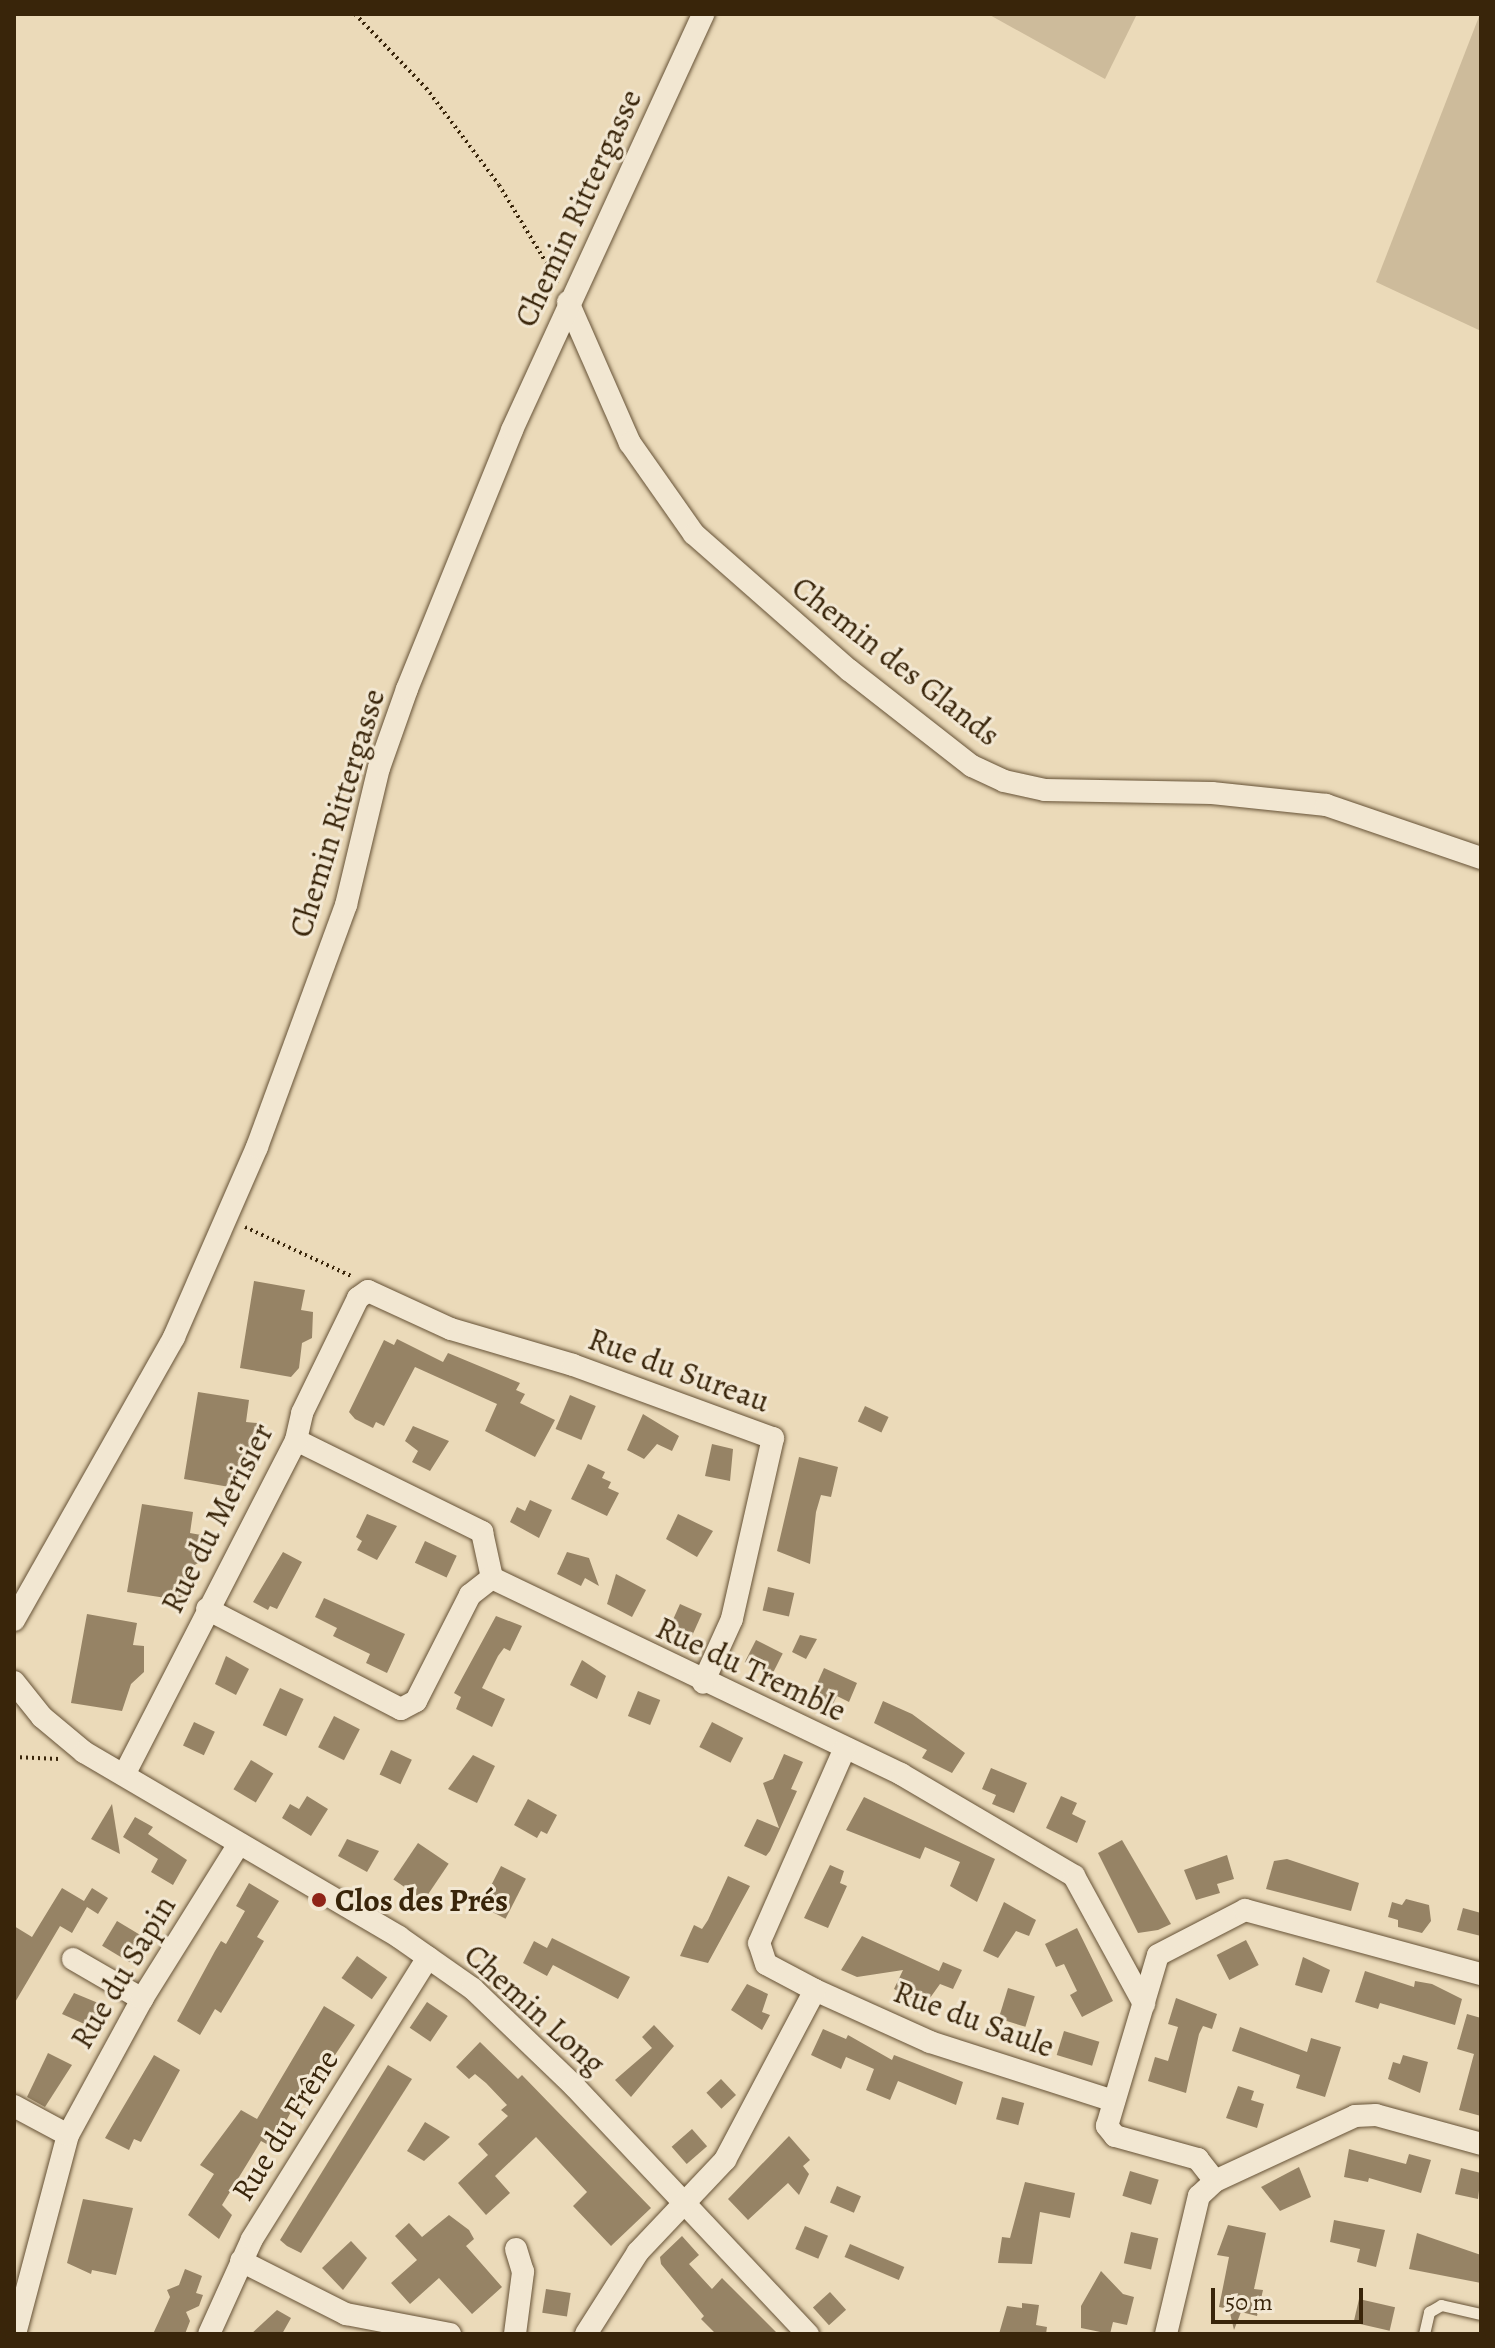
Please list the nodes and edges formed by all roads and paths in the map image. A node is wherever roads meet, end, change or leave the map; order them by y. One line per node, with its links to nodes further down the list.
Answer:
1 (355, 14): 3 (path)
2 (703, 14): 3 (street, Chemin Rittergasse)
3 (568, 302): 4 (street, Chemin des Glands); 5 (street, Chemin Rittergasse)
4 (1481, 858)
5 (224, 1218): 6 (path); 10 (street, Chemin Rittergasse)
6 (368, 1291): 7 (street, Rue du Merisier); 12 (street, Rue du Sureau)
7 (296, 1440): 8 (street); 9 (street, Rue du Merisier)
8 (492, 1578): 9 (street); 12 (street, Rue du Tremble)
9 (207, 1609): 16 (street, Rue du Merisier)
10 (14, 1620)
11 (14, 1682): 16 (street, Chemin Long)
12 (703, 1683): 13 (street, Rue du Tremble)
13 (845, 1748): 21 (street, Rue du Saule); 23 (street, Rue du Tremble)
14 (14, 1757): 15 (path)
15 (62, 1759)
16 (124, 1775): 17 (street, Chemin Long)
17 (239, 1844): 18 (street, Chemin Long); 22 (street, Rue du Sapin)
18 (428, 1957): 29 (street, Chemin Long); 31 (street, Rue du Frêne)
19 (73, 1959): 22 (street)
20 (1481, 1974): 23 (street)
21 (815, 1990): 24 (street, Rue du Saule); 29 (street)
22 (142, 1999): 26 (street, Rue du Sapin)
23 (1144, 2004): 24 (street)
24 (1114, 2101): 28 (street)
25 (14, 2106): 26 (street)
26 (68, 2135): 32 (street, Rue du Sapin)
27 (1481, 2144): 28 (street)
28 (1215, 2181): 40 (street)
29 (686, 2203): 38 (street); 39 (street, Chemin Long)
30 (516, 2249): 37 (street)
31 (241, 2261): 35 (street, Rue du Frêne); 36 (street)
32 (20, 2294): 34 (street, Rue du Sapin)
33 (1481, 2314): 41 (lane)
34 (15, 2334)
35 (209, 2334)
36 (450, 2334)
37 (515, 2334)
38 (586, 2334)
39 (808, 2334)
40 (1166, 2334)
41 (1424, 2334)

